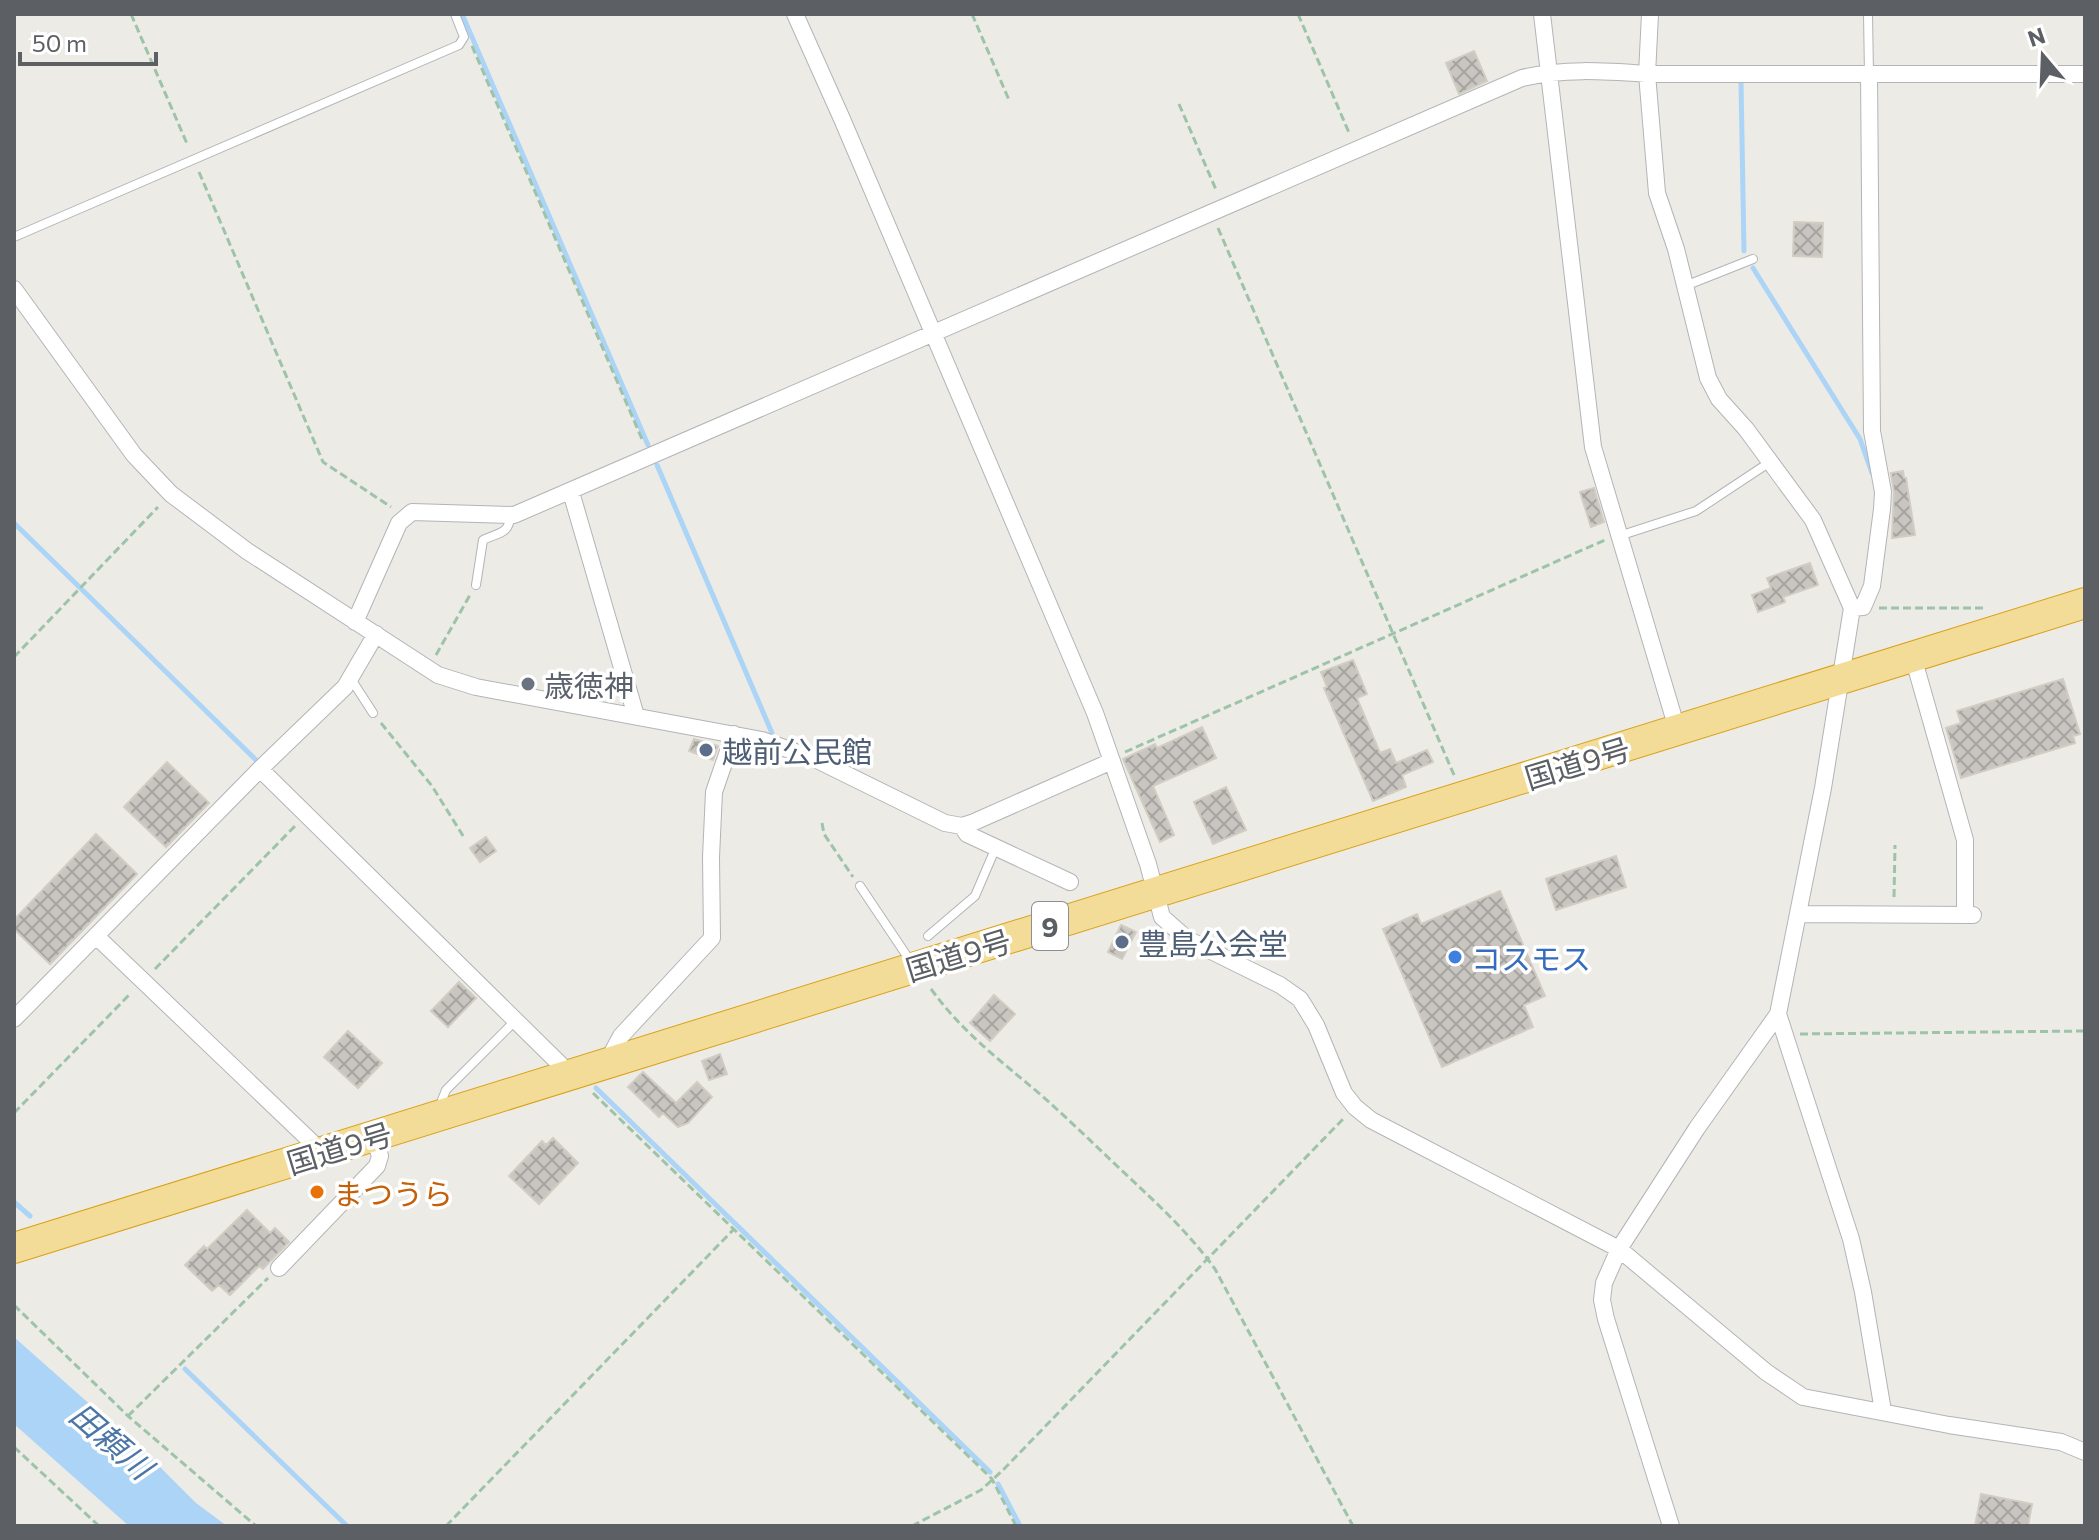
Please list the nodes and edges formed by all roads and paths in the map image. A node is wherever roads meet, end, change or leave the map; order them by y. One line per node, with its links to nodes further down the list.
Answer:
1 (131, 14): 16 (path)
2 (455, 14): 9 (lane)
3 (795, 14): 24 (street)
4 (972, 14): 14 (path)
5 (1298, 14): 17 (path)
6 (1542, 14): 10 (street)
7 (1650, 14): 11 (street)
8 (1868, 14): 13 (lane)
9 (464, 40): 20 (lane); 25 (path)
10 (1549, 71): 11 (street); 17 (street); 31 (street)
11 (1647, 74): 13 (street); 22 (street)
12 (2085, 74): 13 (street)
13 (1869, 75): 34 (street)
14 (1009, 100)
15 (1179, 104): 19 (path)
16 (190, 150)
17 (1356, 150): 19 (street)
18 (196, 164): 29 (path)
19 (1218, 210): 24 (street); 37 (path)
20 (14, 237)
21 (1753, 259): 22 (lane)
22 (1685, 286): 26 (street)
23 (14, 289): 28 (street)
24 (934, 334): 25 (street); 48 (street)
25 (649, 458): 27 (street)
26 (1770, 462): 31 (lane); 34 (street)
27 (571, 492): 30 (street); 45 (street)
28 (171, 494): 36 (street); 39 (path)
29 (404, 516): 30 (street); 36 (street)
30 (510, 516): 32 (lane)
31 (1618, 536): 37 (path); 46 (street)
32 (476, 585): 41 (path)
33 (2085, 603): 40 (highway, 国道9号 / 9)
34 (1858, 607): 35 (path); 43 (street)
35 (1990, 608)
36 (355, 622): 38 (street)
37 (1393, 633): 48 (path); 50 (path)
38 (376, 634): 41 (street); 42 (street)
39 (14, 657)
40 (1913, 657): 43 (highway, 国道9号 / 9); 61 (street)
41 (428, 669): 45 (street)
42 (351, 679): 44 (lane); 49 (street)
43 (1839, 680): 46 (highway, 国道9号 / 9); 60 (street)
44 (373, 713): 54 (path)
45 (636, 716): 47 (street)
46 (1678, 732): 59 (highway, 国道9号 / 9)
47 (734, 734): 53 (street); 71 (street)
48 (1111, 760): 53 (street); 59 (street)
49 (260, 769): 51 (street); 62 (street)
50 (1453, 774)
51 (306, 814): 65 (path); 68 (street)
52 (822, 823): 58 (path)
53 (962, 826): 56 (street)
54 (465, 839)
55 (1895, 845): 61 (path)
56 (996, 847): 57 (street); 63 (lane)
57 (1070, 882)
58 (860, 886): 64 (lane)
59 (1154, 892): 64 (highway, 国道9号 / 9); 73 (street)
60 (1799, 914): 61 (street); 66 (street)
61 (1894, 914)
62 (96, 936): 65 (street); 67 (street)
63 (928, 936)
64 (914, 967): 71 (highway, 国道9号 / 9); 93 (path)
65 (143, 981): 74 (path); 77 (street)
66 (1778, 1014): 70 (street); 80 (street)
67 (14, 1019)
68 (516, 1021): 72 (street); 75 (lane)
69 (2085, 1031): 70 (path)
70 (1785, 1034): 83 (street)
71 (615, 1061): 72 (highway, 国道9号 / 9)
72 (571, 1075): 75 (highway, 国道9号 / 9); 78 (path)
73 (1355, 1107): 80 (street); 87 (path)
74 (14, 1113)
75 (444, 1114): 76 (highway, 国道9号 / 9)
76 (373, 1136): 77 (highway, 国道9号 / 9); 81 (street)
77 (322, 1152): 79 (highway, 国道9号 / 9)
78 (733, 1230): 87 (path); 90 (path)
79 (14, 1248)
80 (1619, 1249): 83 (street); 94 (street)
81 (279, 1268): 84 (path)
82 (14, 1305): 84 (path)
83 (1883, 1411): 86 (street)
84 (128, 1416): 89 (path)
85 (14, 1447): 88 (path)
86 (2085, 1452)
87 (992, 1479): 91 (path); 92 (path)
88 (99, 1526)
89 (256, 1526)
90 (446, 1526)
91 (912, 1526)
92 (1016, 1526)
93 (1353, 1526)
94 (1671, 1526)

